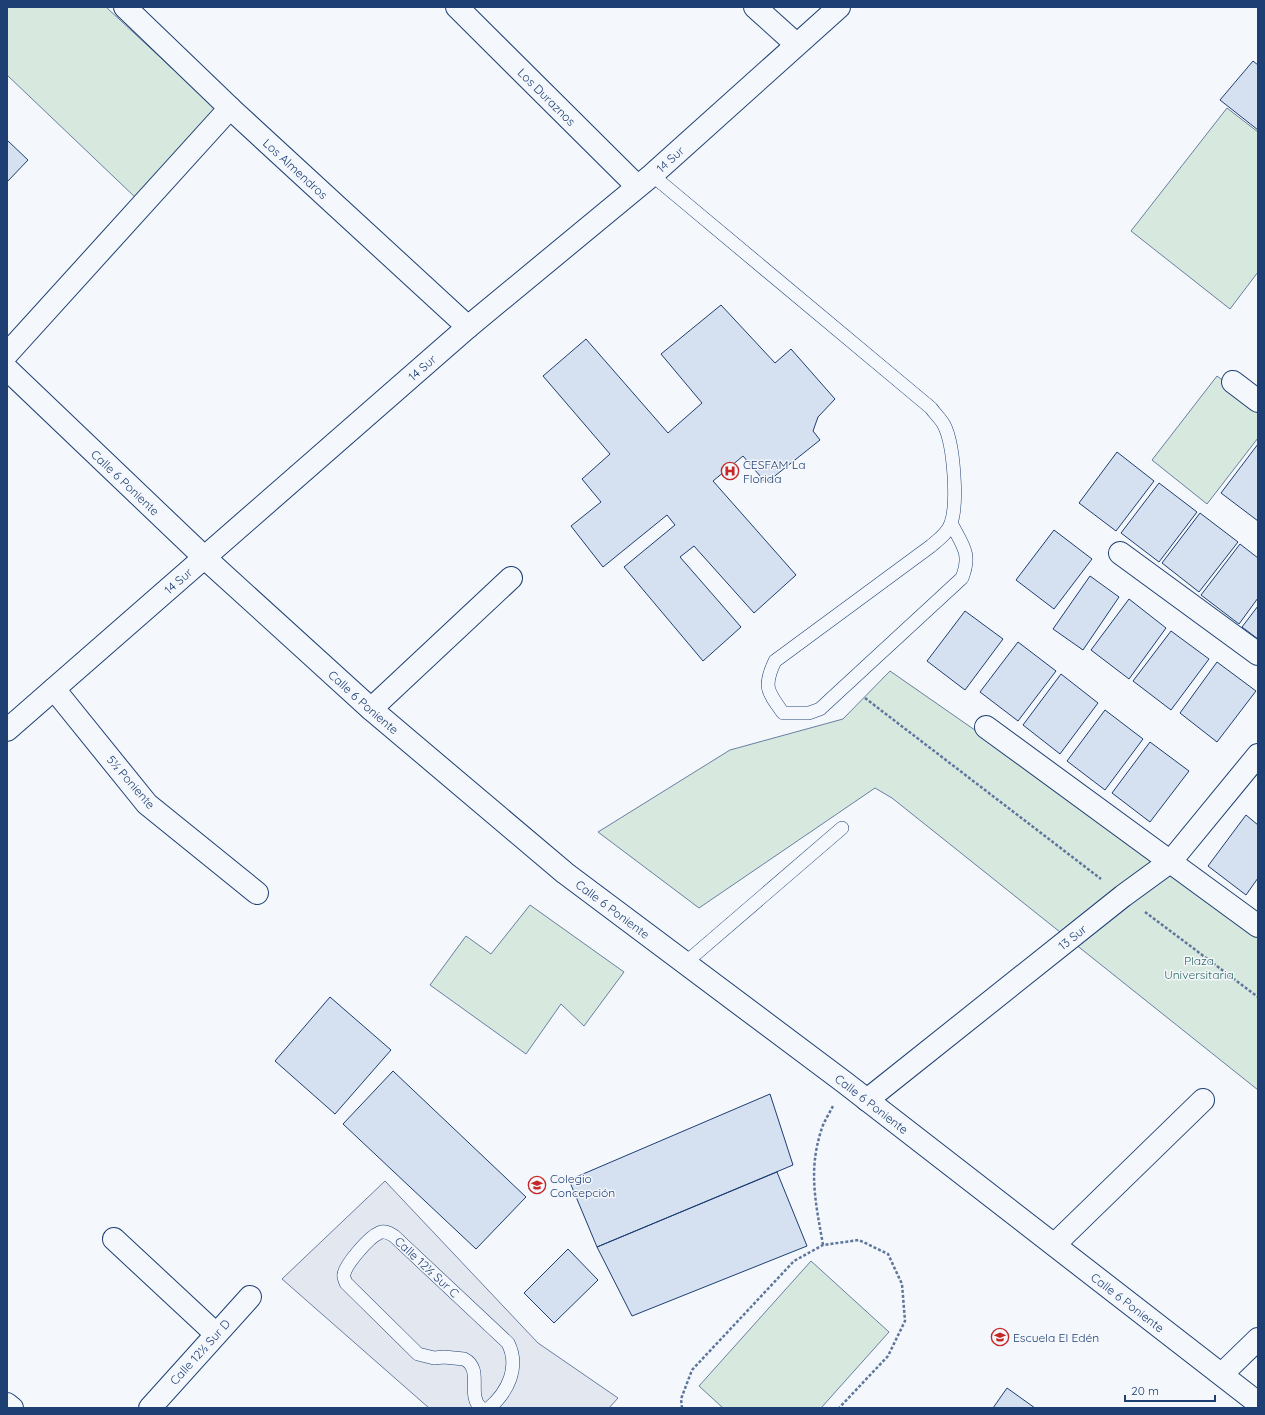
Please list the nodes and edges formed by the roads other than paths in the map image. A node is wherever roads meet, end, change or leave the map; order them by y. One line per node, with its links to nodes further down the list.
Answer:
1 (125, 7): 6 (street, Los Almendros)
2 (457, 7): 7 (street, Los Duraznos)
3 (755, 7): 5 (street)
4 (839, 7): 5 (street, 14 Sur)
5 (796, 44): 7 (street, 14 Sur)
6 (230, 108): 8 (street, Los Almendros); 9 (street)
7 (645, 180): 8 (street, 14 Sur); 13 (lane)
8 (468, 327): 15 (street, 14 Sur)
9 (7, 354)
10 (7, 369): 15 (street, Calle 6 Poniente)
11 (1233, 382): 12 (street)
12 (1258, 401)
13 (951, 523): 13 (lane)
14 (1120, 553): 17 (street)
15 (206, 558): 18 (street, 14 Sur); 19 (street, Calle 6 Poniente)
16 (511, 578): 19 (street)
17 (1258, 654)
18 (54, 689): 21 (street, 14 Sur); 25 (street, 5½ Poniente)
19 (371, 710): 27 (street, Calle 6 Poniente)
20 (986, 727): 24 (street)
21 (7, 730)
22 (1258, 754): 24 (street, 13 Sur)
23 (842, 828): 27 (lane)
24 (1172, 861): 26 (street); 28 (street, 13 Sur)
25 (257, 893)
26 (1258, 926)
27 (684, 964): 28 (street, Calle 6 Poniente)
28 (867, 1100): 31 (street, Calle 6 Poniente)
29 (1203, 1100): 31 (street)
30 (114, 1239): 33 (street)
31 (1055, 1244): 35 (street, Calle 6 Poniente)
32 (250, 1296): 33 (street, Calle 12½ Sur D)
33 (216, 1334): 39 (street, Calle 12½ Sur D)
34 (1258, 1339): 35 (street)
35 (1222, 1374): 36 (street, Calle 6 Poniente)
36 (1258, 1403)
37 (7, 1404): 38 (street)
38 (12, 1408)
39 (150, 1408)
40 (481, 1408): 41 (lane, Calle 12½ Sur C)
41 (489, 1408)

